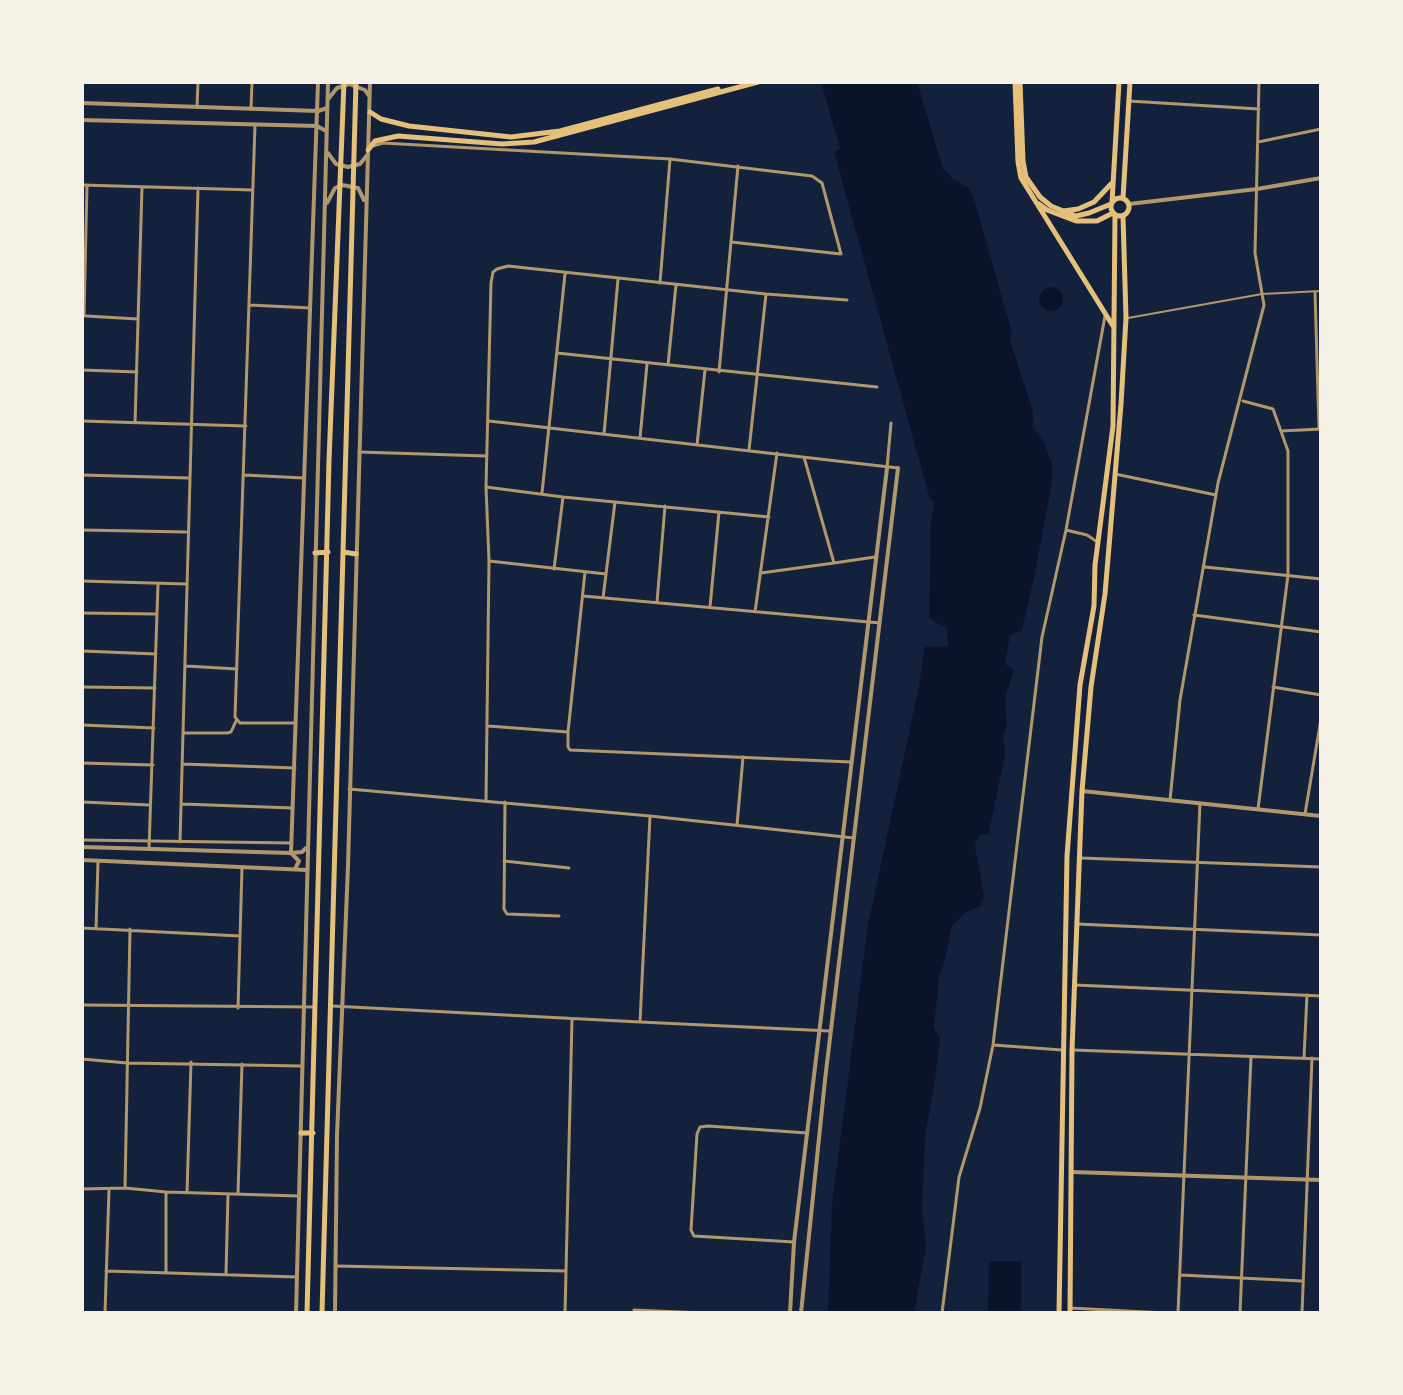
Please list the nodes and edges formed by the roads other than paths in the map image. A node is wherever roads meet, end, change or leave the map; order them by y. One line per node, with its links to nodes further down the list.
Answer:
1 (198, 82): 18 (street)
2 (252, 82): 19 (street)
3 (318, 82): 21 (street)
4 (328, 82): 17 (street)
5 (344, 82): 117 (main road)
6 (356, 82): 118 (main road)
7 (370, 82): 14 (street)
8 (746, 82): 28 (main road)
9 (758, 82): 28 (main road)
10 (1017, 82): 42 (main road)
11 (1119, 82): 35 (main road)
12 (1130, 82): 15 (main road)
13 (1260, 82): 20 (street)
14 (370, 98): 17 (street); 22 (street)
15 (1129, 101): 20 (street); 41 (main road)
16 (82, 103): 18 (street)
17 (328, 106): 21 (street); 27 (street)
18 (197, 107): 19 (street)
19 (251, 109): 21 (street)
20 (1259, 109): 29 (street)
21 (318, 111): 25 (street)
22 (370, 112): 28 (main road); 31 (street)
23 (82, 120): 24 (street)
24 (255, 125): 25 (street); 40 (street)
25 (317, 126): 27 (street); 62 (street)
26 (1321, 129): 29 (street)
27 (327, 133): 30 (street)
28 (560, 134): 31 (main road)
29 (1258, 142): 39 (street)
30 (327, 150): 31 (street); 48 (street)
31 (369, 151): 32 (street); 46 (street)
32 (670, 159): 33 (street); 53 (street)
33 (738, 166): 50 (street); 50 (street)
34 (1321, 178): 39 (street)
35 (1113, 179): 43 (main road); 45 (main road)
36 (85, 185): 37 (street); 64 (street)
37 (142, 187): 38 (street); 66 (street)
38 (198, 188): 40 (street); 83 (street)
39 (1257, 189): 44 (street); 59 (street)
40 (253, 190): 61 (street)
41 (1123, 198): 43 (main road); 44 (main road)
42 (1038, 199): 45 (main road); 47 (main road); 63 (main road)
43 (1112, 203): 45 (main road); 47 (main road)
44 (1129, 204): 49 (main road)
45 (1062, 211)
46 (365, 214): 48 (street); 94 (street)
47 (1114, 214): 49 (main road); 67 (main road)
48 (325, 215): 91 (street)
49 (1123, 216): 65 (main road)
50 (731, 242): 55 (street)
51 (565, 274): 52 (street); 68 (street); 80 (street)
52 (618, 279): 53 (street); 69 (street)
53 (660, 284): 54 (street)
54 (676, 285): 55 (street); 71 (street)
55 (727, 290): 58 (street); 75 (street)
56 (1321, 291): 57 (street)
57 (1315, 292): 59 (street); 86 (street)
58 (766, 294): 60 (street); 76 (street)
59 (1262, 294): 65 (street); 78 (street)
60 (847, 300)
61 (250, 305): 62 (street); 84 (street)
62 (310, 308): 90 (street)
63 (1104, 310): 67 (main road); 114 (street)
64 (83, 316): 66 (street)
65 (1126, 318): 100 (main road)
66 (138, 319): 74 (street)
67 (1115, 334): 116 (main road)
68 (557, 353): 69 (street); 85 (street)
69 (612, 359): 70 (street); 88 (street)
70 (647, 364): 71 (street); 89 (street)
71 (668, 366): 73 (street)
72 (82, 370): 74 (street)
73 (705, 370): 75 (street); 92 (street)
74 (137, 372): 81 (street)
75 (719, 372): 76 (street)
76 (758, 376): 77 (street); 93 (street)
77 (877, 387)
78 (1241, 400): 87 (street); 107 (street)
79 (82, 421): 81 (street)
80 (488, 421): 85 (street); 96 (street)
81 (135, 423): 83 (street)
82 (891, 423): 98 (street)
83 (190, 424): 84 (street); 103 (street)
84 (246, 426): 102 (street)
85 (549, 428): 88 (street); 106 (street)
86 (1320, 429): 87 (street)
87 (1281, 431): 129 (street)
88 (604, 434): 89 (street)
89 (640, 438): 92 (street)
90 (305, 444): 91 (street); 104 (street)
91 (318, 444): 119 (street)
92 (697, 445): 93 (street)
93 (749, 450): 95 (street)
94 (359, 452): 96 (street); 120 (street)
95 (777, 453): 97 (street); 112 (street)
96 (487, 456): 105 (street)
97 (804, 457): 98 (street); 123 (street)
98 (887, 468): 99 (street); 121 (street)
99 (898, 468): 143 (street)
100 (1115, 474): 107 (street); 170 (main road)
101 (82, 475): 103 (street)
102 (244, 475): 104 (street); 149 (street)
103 (189, 478): 115 (street)
104 (304, 478): 156 (street)
105 (486, 487): 106 (street); 122 (street)
106 (541, 495): 108 (street)
107 (1216, 495): 124 (street)
108 (563, 497): 109 (street); 125 (street)
109 (615, 502): 110 (street); 128 (street)
110 (665, 506): 111 (street); 136 (street)
111 (719, 512): 112 (street); 137 (street)
112 (769, 517): 127 (street)
113 (82, 530): 115 (street)
114 (1066, 530): 116 (street); 229 (street)
115 (187, 532): 133 (street)
116 (1098, 542): 230 (main road)
117 (328, 552): 119 (main road); 223 (main road)
118 (343, 552): 120 (main road); 219 (main road)
119 (315, 553): 190 (street)
120 (356, 554): 169 (street)
121 (875, 557): 123 (street); 142 (street)
122 (489, 561): 125 (street); 158 (street)
123 (834, 563): 127 (street)
124 (1205, 567): 129 (street); 141 (street)
125 (554, 569): 126 (street)
126 (585, 572): 128 (street); 134 (street)
127 (761, 573): 138 (street)
128 (606, 574): 135 (street)
129 (1288, 575): 130 (street); 144 (street)
130 (1321, 579)
131 (82, 581): 132 (street)
132 (158, 584): 133 (street); 140 (street)
133 (186, 584): 148 (street)
134 (583, 596): 135 (street); 160 (street)
135 (603, 598): 136 (street)
136 (657, 602): 137 (street)
137 (710, 607): 138 (street)
138 (755, 612): 142 (street)
139 (82, 613): 140 (street)
140 (157, 614): 147 (street)
141 (1194, 615): 144 (street); 172 (street)
142 (867, 622): 143 (street); 164 (street)
143 (880, 623): 185 (street)
144 (1281, 626): 145 (street); 151 (street)
145 (1321, 632)
146 (82, 651): 147 (street)
147 (156, 654): 152 (street)
148 (186, 666): 149 (street); 161 (street)
149 (237, 669): 155 (street)
150 (82, 687): 152 (street)
151 (1273, 687): 153 (street); 179 (street)
152 (155, 688): 159 (street)
153 (1321, 695)
154 (1321, 719): 162 (street)
155 (236, 721): 156 (street); 161 (street)
156 (296, 723): 168 (street)
157 (82, 725): 159 (street)
158 (487, 726): 160 (street); 171 (street)
159 (154, 728): 167 (street)
160 (568, 732): 163 (street)
161 (184, 733): 166 (street)
162 (1319, 749): 180 (street)
163 (743, 757): 164 (street); 183 (street)
164 (851, 762): 184 (street)
165 (82, 763): 167 (street)
166 (183, 764): 168 (street); 176 (street)
167 (153, 765): 177 (street)
168 (295, 768): 178 (street)
169 (349, 789): 171 (street); 220 (street)
170 (1082, 791): 172 (street); 194 (main road)
171 (486, 800): 174 (street)
172 (1170, 800): 175 (street)
173 (82, 802): 177 (street)
174 (505, 802): 181 (street); 197 (street)
175 (1200, 803): 179 (street); 198 (street)
176 (182, 804): 178 (street); 188 (street)
177 (152, 805): 187 (street)
178 (293, 808): 189 (street)
179 (1258, 809): 180 (street)
180 (1305, 814): 182 (street)
181 (650, 816): 183 (street); 226 (street)
182 (1321, 816)
183 (737, 825): 184 (street)
184 (841, 837): 185 (street); 212 (street)
185 (854, 838): 213 (street)
186 (82, 840): 187 (street)
187 (150, 842): 188 (street); 192 (street)
188 (180, 842): 189 (street)
189 (292, 843): 193 (street)
190 (308, 846): 193 (street); 203 (street)
191 (82, 847): 192 (street)
192 (149, 849): 193 (street)
193 (291, 853): 202 (street)
194 (1079, 858): 198 (street); 205 (main road)
195 (82, 860): 196 (street)
196 (98, 861): 199 (street); 207 (street)
197 (504, 861): 201 (street); 204 (street)
198 (1198, 861): 200 (street); 209 (street)
199 (242, 867): 202 (street); 211 (street)
200 (1321, 867)
201 (569, 868)
202 (295, 869): 203 (street)
203 (307, 870): 222 (street)
204 (559, 916)
205 (1076, 924): 209 (street); 214 (main road)
206 (82, 928): 207 (street)
207 (96, 929): 208 (street)
208 (130, 929): 211 (street); 221 (street)
209 (1195, 929): 210 (street); 215 (street)
210 (1321, 935)
211 (240, 936): 224 (street)
212 (827, 963): 213 (street); 227 (street)
213 (840, 964): 228 (street)
214 (1075, 985): 215 (street); 231 (main road)
215 (1192, 989): 216 (street); 232 (street)
216 (1307, 995): 217 (street); 234 (street)
217 (1321, 996)
218 (82, 1005): 221 (street)
219 (328, 1005): 220 (street); 246 (main road)
220 (341, 1006): 225 (street); 245 (street)
221 (130, 1007): 224 (street); 239 (street)
222 (304, 1007): 223 (street); 224 (street); 241 (street)
223 (317, 1007): 243 (main road)
224 (238, 1009)
225 (572, 1019): 226 (street); 263 (street)
226 (640, 1022): 227 (street)
227 (819, 1031): 228 (street); 244 (street)
228 (831, 1032): 280 (street)
229 (993, 1045): 230 (street); 281 (street)
230 (1062, 1050): 282 (main road)
231 (1072, 1050): 232 (street); 247 (main road)
232 (1190, 1054): 233 (street); 248 (street)
233 (1251, 1057): 234 (street); 249 (street)
234 (1304, 1058): 235 (street)
235 (1312, 1058): 237 (street); 250 (street)
236 (82, 1059): 239 (street)
237 (1321, 1059)
238 (191, 1062): 239 (street); 240 (street); 256 (street)
239 (127, 1063): 252 (street)
240 (242, 1064): 241 (street); 258 (street)
241 (303, 1066): 242 (street)
242 (301, 1133): 243 (main road); 259 (street)
243 (313, 1133): 274 (main road)
244 (807, 1133): 260 (street); 260 (street)
245 (337, 1135): 246 (main road); 261 (street)
246 (326, 1136): 275 (main road)
247 (1071, 1171): 248 (street); 271 (main road)
248 (1185, 1175): 249 (street); 266 (street)
249 (1247, 1177): 250 (street); 268 (street)
250 (1306, 1179): 251 (street); 269 (street)
251 (1321, 1180)
252 (125, 1188): 254 (street); 255 (street)
253 (82, 1189): 254 (street)
254 (109, 1190): 262 (street)
255 (166, 1192): 256 (street); 264 (street)
256 (187, 1193): 257 (street)
257 (228, 1194): 258 (street); 265 (street)
258 (238, 1194): 259 (street)
259 (299, 1196): 267 (street)
260 (794, 1242): 279 (street)
261 (336, 1266): 263 (street); 276 (street)
262 (106, 1271): 264 (street); 272 (street)
263 (566, 1271): 277 (street)
264 (166, 1273): 265 (street)
265 (226, 1274): 267 (street)
266 (1180, 1275): 268 (street); 284 (street)
267 (297, 1277): 273 (street)
268 (1241, 1277): 269 (street); 285 (street)
269 (1302, 1281): 286 (street)
270 (634, 1310): 278 (street)
271 (1070, 1310): 283 (street)
272 (105, 1313)
273 (296, 1313)
274 (307, 1313)
275 (322, 1313)
276 (335, 1313)
277 (565, 1313)
278 (703, 1313)
279 (790, 1313)
280 (801, 1313)
281 (942, 1313)
282 (1059, 1313)
283 (1165, 1313)
284 (1178, 1313)
285 (1240, 1313)
286 (1302, 1313)

